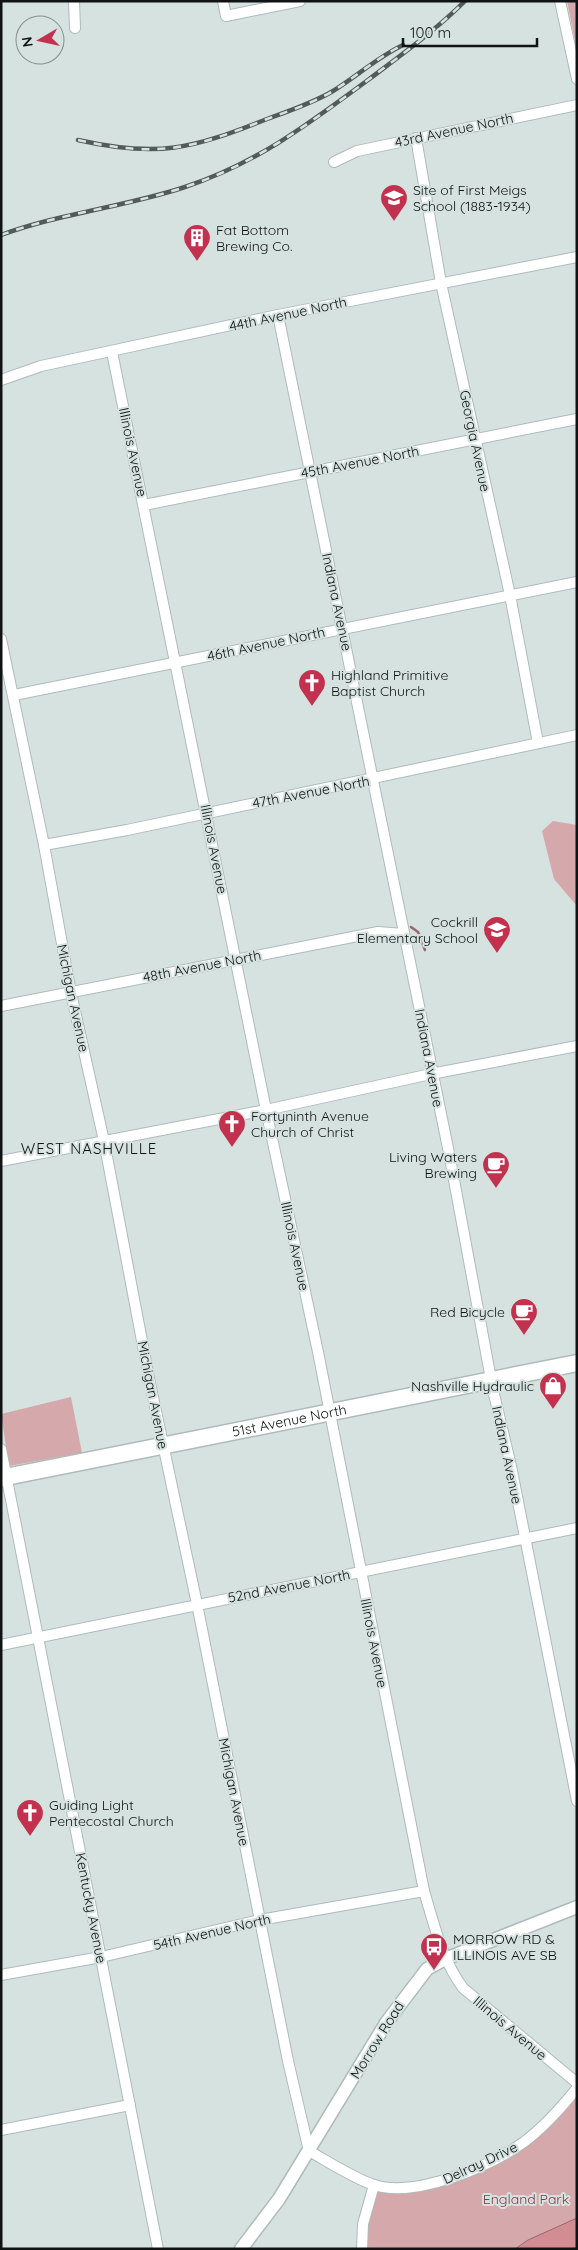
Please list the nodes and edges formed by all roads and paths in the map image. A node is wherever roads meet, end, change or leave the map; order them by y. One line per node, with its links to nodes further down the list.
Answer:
1 (74, 1): 5 (street)
2 (223, 1): 3 (street)
3 (300, 1)
4 (560, 1): 6 (street)
5 (75, 28)
6 (577, 78)
7 (577, 105): 8 (street, 43rd Avenue North)
8 (416, 138): 9 (street, 43rd Avenue North); 11 (street, Georgia Avenue)
9 (334, 162)
10 (577, 257): 11 (street, 44th Avenue North)
11 (441, 283): 12 (street, 44th Avenue North); 16 (street, Georgia Avenue)
12 (278, 315): 13 (street, 44th Avenue North); 17 (street, Indiana Avenue)
13 (112, 352): 14 (street, 44th Avenue North); 18 (street, Illinois Avenue)
14 (1, 380)
15 (577, 419): 16 (street, 45th Avenue North)
16 (475, 438): 17 (street, 45th Avenue North); 20 (street, Georgia Avenue)
17 (310, 471): 18 (street, 45th Avenue North); 21 (street, Indiana Avenue)
18 (144, 505): 23 (street, Illinois Avenue)
19 (577, 582): 20 (street, 46th Avenue North)
20 (510, 596): 21 (street, 46th Avenue North); 26 (street, Georgia Avenue)
21 (343, 629): 23 (street, 46th Avenue North); 27 (street, Indiana Avenue)
22 (1, 639): 24 (street, Michigan Avenue)
23 (176, 663): 24 (street, 46th Avenue North); 28 (street, Illinois Avenue)
24 (14, 696): 29 (street, Michigan Avenue)
25 (577, 735): 26 (street, 47th Avenue North)
26 (538, 743): 27 (street, 47th Avenue North)
27 (373, 779): 28 (street, 47th Avenue North); 30 (street, Indiana Avenue)
28 (206, 813): 29 (street, 47th Avenue North); 31 (street, Illinois Avenue)
29 (44, 845): 32 (street, Michigan Avenue)
30 (404, 934): 31 (street, 48th Avenue North); 35 (street, Indiana Avenue)
31 (236, 960): 32 (street, 48th Avenue North); 36 (street, Illinois Avenue)
32 (71, 993): 33 (street, 48th Avenue North); 37 (street, Michigan Avenue)
33 (1, 1006)
34 (577, 1046): 35 (street)
35 (431, 1074): 36 (street); 40 (street, Indiana Avenue)
36 (266, 1110): 37 (street); 41 (street, Illinois Avenue)
37 (104, 1141): 38 (street); 42 (street, Michigan Avenue)
38 (1, 1161)
39 (577, 1364): 40 (main road, 51st Avenue North)
40 (492, 1381): 41 (main road, 51st Avenue North); 46 (street, Indiana Avenue)
41 (329, 1414): 42 (main road, 51st Avenue North); 47 (street, Illinois Avenue)
42 (163, 1446): 44 (main road, 51st Avenue North); 48 (street, Michigan Avenue)
43 (1, 1449): 44 (street, Kentucky Avenue)
44 (4, 1478): 49 (street, Kentucky Avenue)
45 (577, 1528): 46 (street, 52nd Avenue North)
46 (524, 1538): 47 (street, 52nd Avenue North); 51 (street, Indiana Avenue)
47 (360, 1572): 48 (street, 52nd Avenue North); 52 (street, Illinois Avenue)
48 (197, 1604): 49 (street, 52nd Avenue North); 54 (street, Michigan Avenue)
49 (38, 1637): 50 (street, 52nd Avenue North); 55 (street, Kentucky Avenue)
50 (1, 1645)
51 (577, 1801)
52 (424, 1891): 54 (street, 54th Avenue North); 56 (street, Illinois Avenue)
53 (577, 1907): 56 (street, Morrow Road)
54 (260, 1920): 55 (street, 54th Avenue North); 62 (street, Michigan Avenue)
55 (101, 1957): 57 (street, 54th Avenue North); 60 (street, Kentucky Avenue)
56 (445, 1959): 58 (street, Illinois Avenue); 62 (street, Morrow Road)
57 (1, 1975)
58 (577, 2083)
59 (577, 2088): 63 (street, Delray Drive)
60 (130, 2105): 61 (street); 64 (street, Kentucky Avenue)
61 (1, 2130)
62 (310, 2151): 63 (street, Delray Drive); 65 (street, Morrow Road)
63 (374, 2185): 66 (street)
64 (158, 2249)
65 (241, 2249)
66 (362, 2249)

